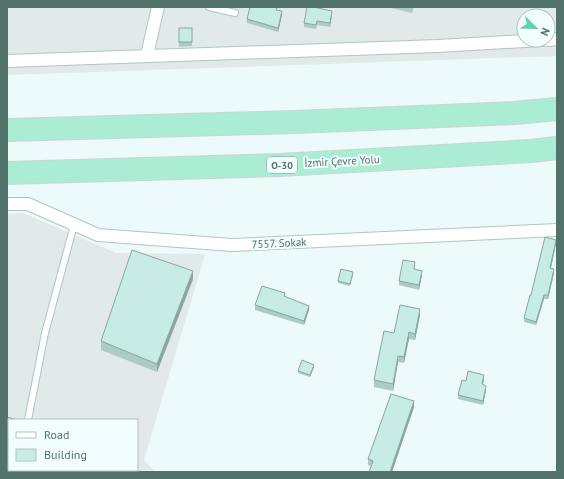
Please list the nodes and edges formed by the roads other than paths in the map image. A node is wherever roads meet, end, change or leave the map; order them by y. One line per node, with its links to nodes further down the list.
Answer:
1 (158, 7): 5 (street)
2 (209, 7): 3 (lane)
3 (235, 13)
4 (516, 41): 5 (street)
5 (147, 55): 6 (street)
6 (7, 60)
7 (557, 109): 8 (highway)
8 (7, 130)
9 (557, 148): 10 (highway, İzmir Çevre Yolu / O-30)
10 (7, 173)
11 (7, 204): 12 (street, 7557. Sokak)
12 (74, 224): 13 (street, 7557. Sokak); 14 (lane)
13 (557, 230)
14 (28, 419)

